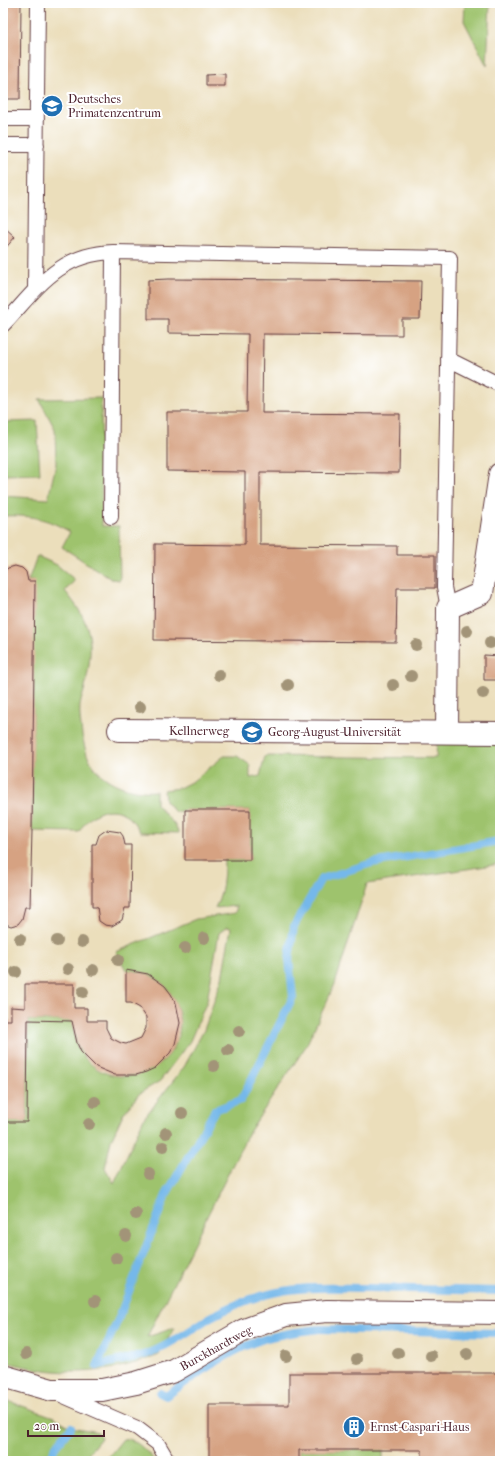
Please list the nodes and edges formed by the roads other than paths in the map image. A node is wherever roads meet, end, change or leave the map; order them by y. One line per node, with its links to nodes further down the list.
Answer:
1 (38, 3): 3 (lane)
2 (3, 119): 3 (lane)
3 (37, 119): 5 (lane)
4 (3, 145): 5 (lane)
5 (37, 145): 7 (lane)
6 (114, 252): 7 (lane); 9 (lane); 12 (lane)
7 (35, 290): 8 (lane)
8 (3, 325)
9 (448, 359): 10 (lane); 13 (lane)
10 (500, 386)
11 (500, 474): 13 (street)
12 (111, 517)
13 (448, 608): 15 (street)
14 (119, 730): 15 (street, Kellnerweg)
15 (447, 732): 16 (street, Kellnerweg)
16 (500, 733)
17 (500, 1313): 19 (street, Burckhardtweg)
18 (3, 1376): 19 (street, Burckhardtweg)
19 (52, 1390): 20 (lane)
20 (168, 1461)

